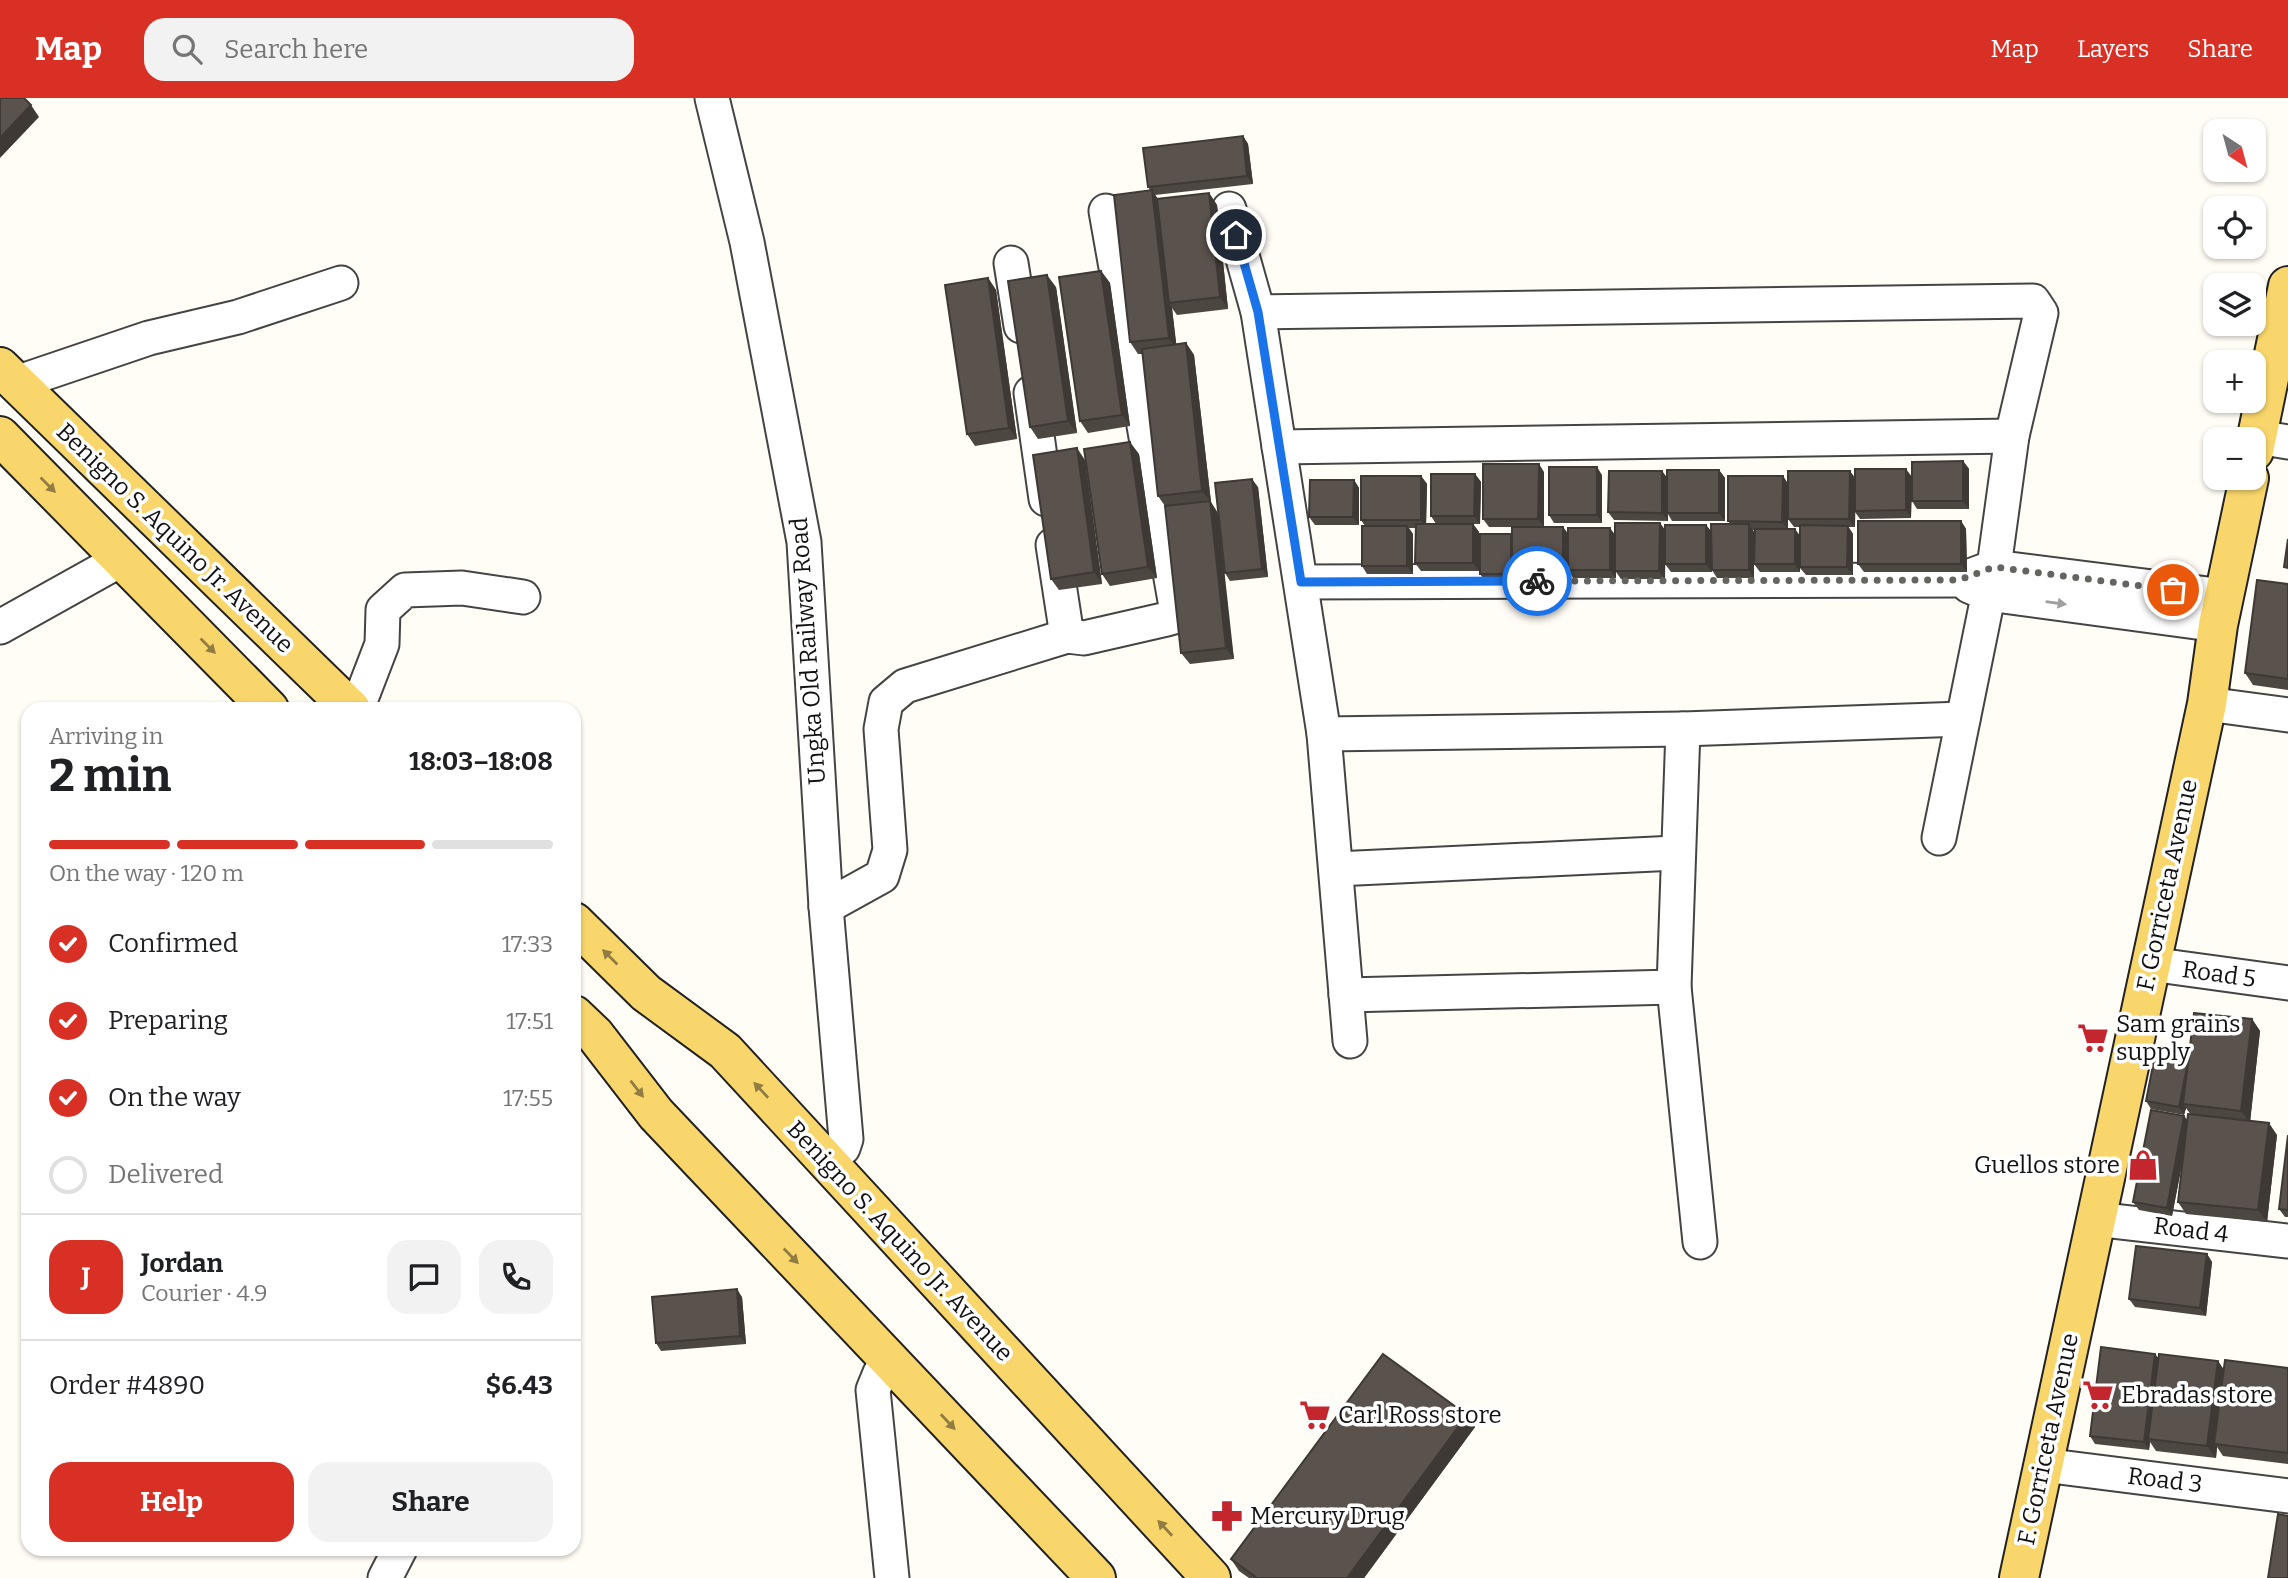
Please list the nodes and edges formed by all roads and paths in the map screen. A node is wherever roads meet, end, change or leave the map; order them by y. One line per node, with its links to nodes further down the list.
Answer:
1 (712, 98): 32 (street, Ungka Old Railway Road)
2 (1229, 209): 7 (street)
3 (1106, 211): 20 (street)
4 (1011, 263): 20 (street)
5 (341, 282): 8 (street)
6 (2288, 286): 11 (main road)
7 (1258, 312): 10 (street); 12 (street)
8 (5, 374): 22 (main road, Benigno S. Aquino Jr. Avenue)
9 (0, 436): 14 (main road, Benigno S. Aquino Jr. Avenue, one-way to 14)
10 (2012, 436): 12 (street); 15 (street)
11 (2266, 444)
12 (1279, 447): 16 (street)
13 (2246, 490): 18 (main road, F. Gorriceta Avenue)
14 (122, 559): 19 (street); 21 (main road, Benigno S. Aquino Jr. Avenue, one-way to 21)
15 (1980, 580): 16 (street); 18 (street); 26 (street)
16 (1301, 582): 28 (street)
17 (523, 597): 23 (street)
18 (2221, 610): 24 (main road, F. Gorriceta Avenue)
19 (0, 627)
20 (1067, 636): 32 (street)
21 (263, 702)
22 (344, 702)
23 (360, 702)
24 (2207, 704): 25 (street); 34 (main road, F. Gorriceta Avenue)
25 (2288, 715)
26 (1963, 719): 27 (street); 29 (street)
27 (1683, 729): 28 (street); 30 (street)
28 (1324, 734): 31 (street)
29 (1939, 838)
30 (1676, 853): 31 (street); 36 (street)
31 (1336, 869): 37 (street)
32 (825, 907): 40 (street, Ungka Old Railway Road)
33 (581, 929): 40 (main road, Benigno S. Aquino Jr. Avenue, one-way to 33)
34 (2150, 964): 35 (street, Road 5); 41 (main road, F. Gorriceta Avenue)
35 (2288, 983)
36 (1674, 987): 37 (street); 43 (street)
37 (1346, 995): 39 (street)
38 (581, 1022): 44 (main road, one-way to 44)
39 (1350, 1041)
40 (826, 1160): 51 (main road, Benigno S. Aquino Jr. Avenue, one-way to 40)
41 (2095, 1219): 42 (street, Road 4); 45 (main road, F. Gorriceta Avenue)
42 (2288, 1241)
43 (1700, 1242)
44 (892, 1363): 49 (street); 50 (main road, one-way to 50)
45 (2043, 1465): 46 (street, Road 3); 52 (main road, F. Gorriceta Avenue)
46 (2288, 1496)
47 (397, 1556): 48 (street)
48 (386, 1578)
49 (892, 1578)
50 (1096, 1578)
51 (1211, 1578)
52 (2019, 1578)

